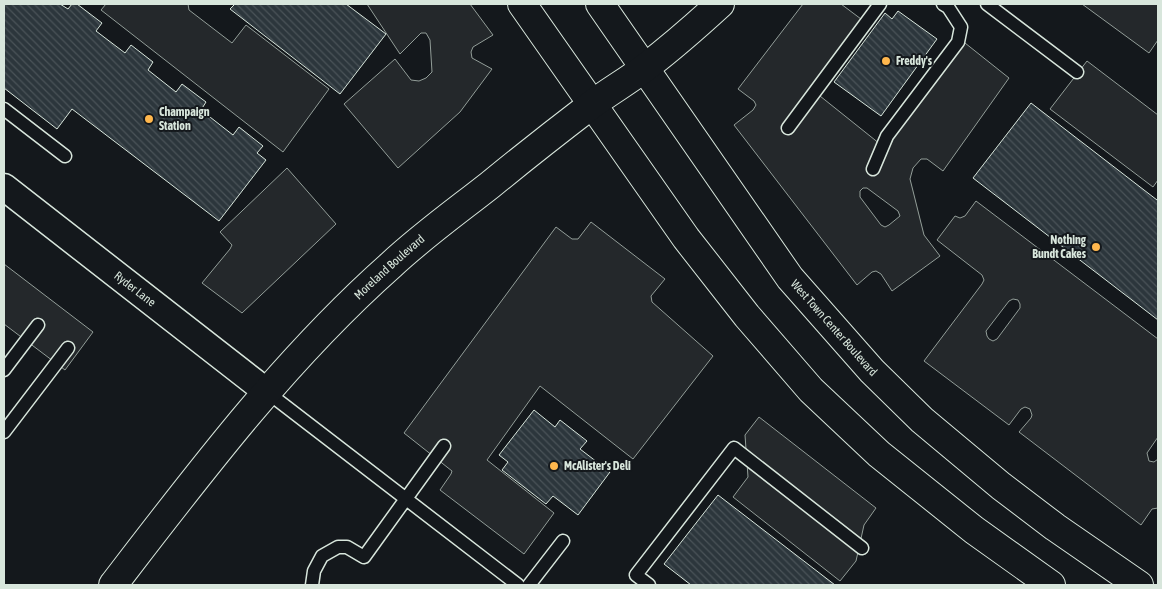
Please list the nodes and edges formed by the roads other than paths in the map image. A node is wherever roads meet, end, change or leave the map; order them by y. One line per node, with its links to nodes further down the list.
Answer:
1 (522, 4): 9 (main road)
2 (600, 4): 7 (main road, West Town Center Boulevard)
3 (720, 4): 7 (main road, Moreland Boulevard)
4 (880, 4): 11 (lane)
5 (943, 4): 13 (lane)
6 (987, 4): 8 (lane)
7 (645, 68): 9 (main road, Moreland Boulevard); 30 (main road, West Town Center Boulevard)
8 (1077, 72)
9 (592, 105): 18 (main road, Moreland Boulevard); 29 (main road)
10 (4, 110): 12 (lane)
11 (788, 128)
12 (65, 156)
13 (873, 169)
14 (4, 187): 18 (street, Ryder Lane)
15 (38, 325): 17 (lane)
16 (68, 348): 19 (lane)
17 (4, 370)
18 (267, 392): 21 (lane); 24 (main road, Moreland Boulevard)
19 (4, 432)
20 (444, 446): 21 (lane)
21 (405, 498): 25 (lane); 26 (lane)
22 (564, 541): 27 (lane)
23 (862, 548): 28 (lane)
24 (114, 585)
25 (312, 585)
26 (518, 585)
27 (529, 585)
28 (649, 585)
29 (1051, 585)
30 (1139, 585)

